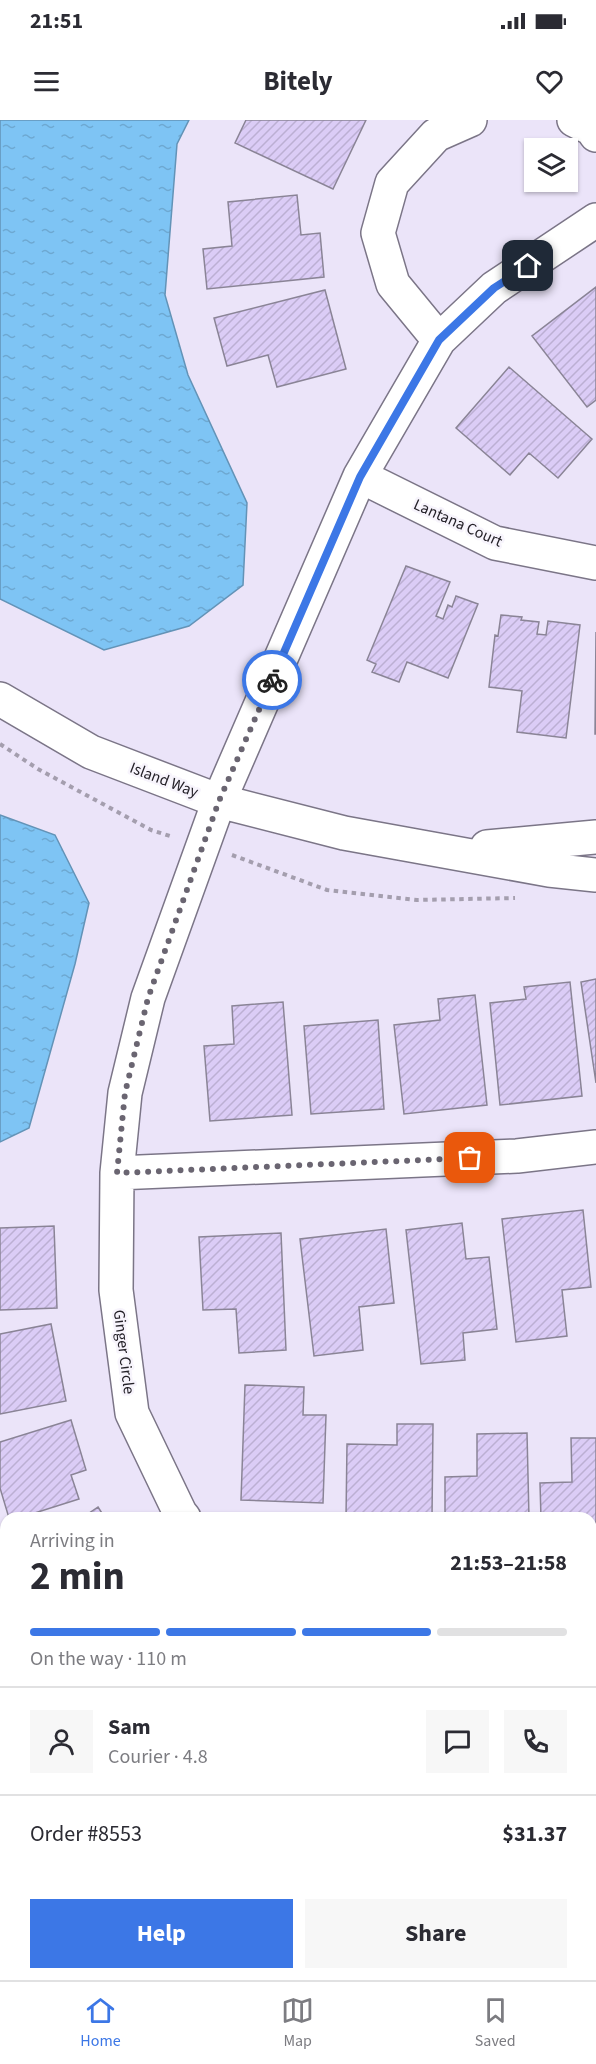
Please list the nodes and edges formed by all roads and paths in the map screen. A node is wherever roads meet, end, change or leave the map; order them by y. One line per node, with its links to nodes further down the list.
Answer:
1 (470, 120): 5 (street)
2 (574, 120): 3 (street)
3 (596, 135)
4 (596, 220): 5 (street, Ginger Circle)
5 (439, 340): 6 (street, Ginger Circle)
6 (360, 477): 7 (street, Lantana Court); 10 (street, Ginger Circle)
7 (596, 563)
8 (0, 699): 10 (street, Island Way)
9 (0, 744): 12 (path)
10 (219, 801): 12 (street, Ginger Circle); 13 (street, Island Way)
11 (596, 837): 13 (street, Island Way)
12 (203, 846): 15 (path); 17 (street, Ginger Circle)
13 (446, 850): 14 (street, Island Way)
14 (596, 875)
15 (526, 898)
16 (596, 1147): 17 (street)
17 (117, 1173): 18 (street, Ginger Circle)
18 (180, 1512)

